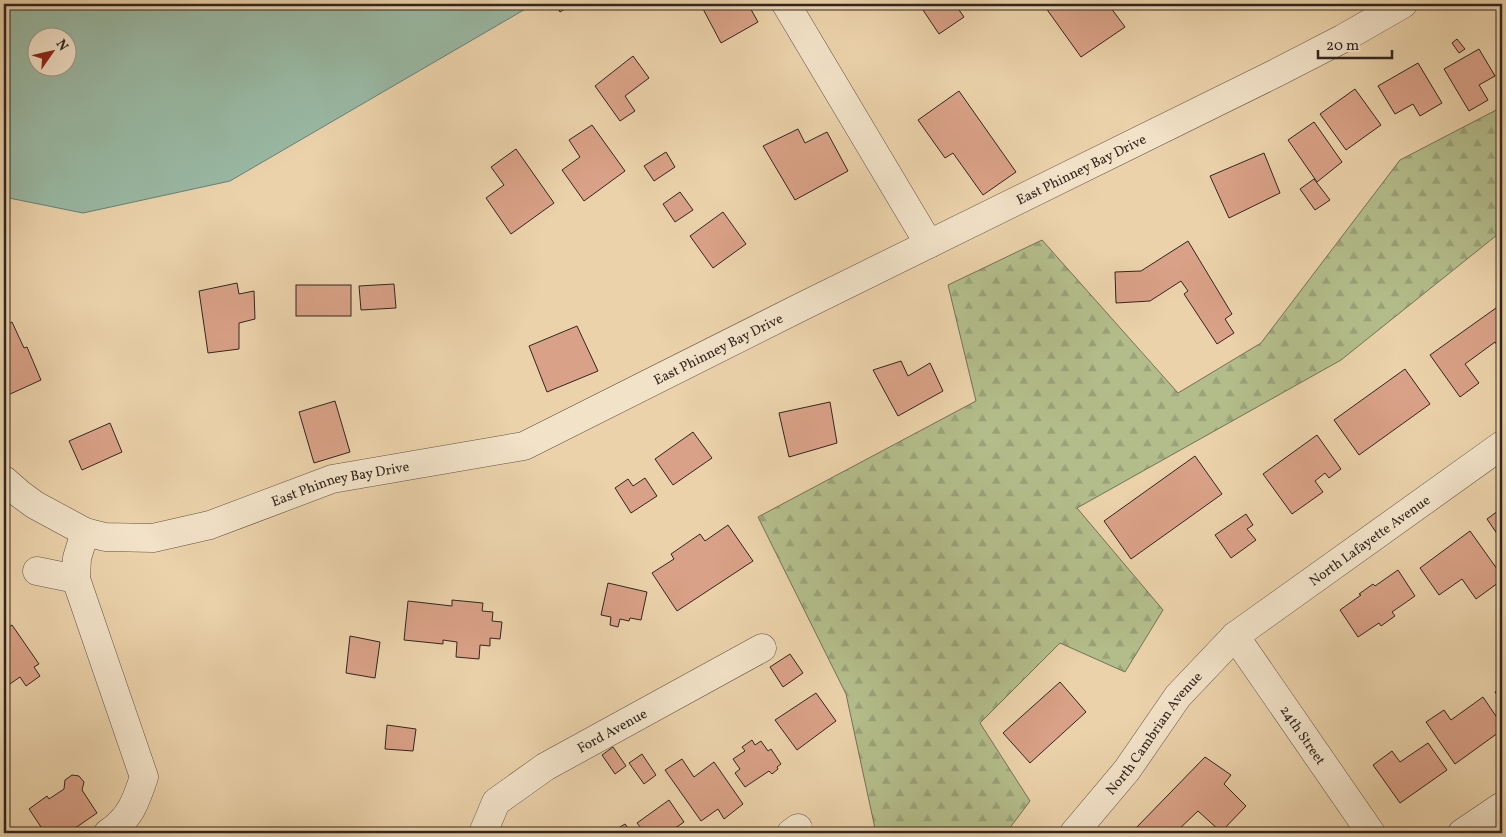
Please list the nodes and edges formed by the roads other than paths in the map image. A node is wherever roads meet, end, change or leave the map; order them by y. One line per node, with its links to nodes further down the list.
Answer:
1 (786, 4): 5 (street)
2 (1372, 4): 4 (street)
3 (1404, 4): 4 (street, East Phinney Bay Drive)
4 (1342, 39): 5 (street, East Phinney Bay Drive)
5 (930, 244): 8 (street, East Phinney Bay Drive)
6 (1502, 445): 11 (street, North Lafayette Avenue)
7 (4, 480): 8 (street, East Phinney Bay Drive)
8 (85, 532): 10 (street)
9 (37, 571): 10 (street)
10 (76, 579): 14 (street)
11 (1236, 636): 16 (street, North Cambrian Avenue); 17 (street, 24th Street)
12 (762, 648): 15 (street, Ford Avenue)
13 (1502, 806): 18 (street)
14 (108, 833)
15 (482, 833)
16 (1074, 833)
17 (1371, 833)
18 (1462, 833)

